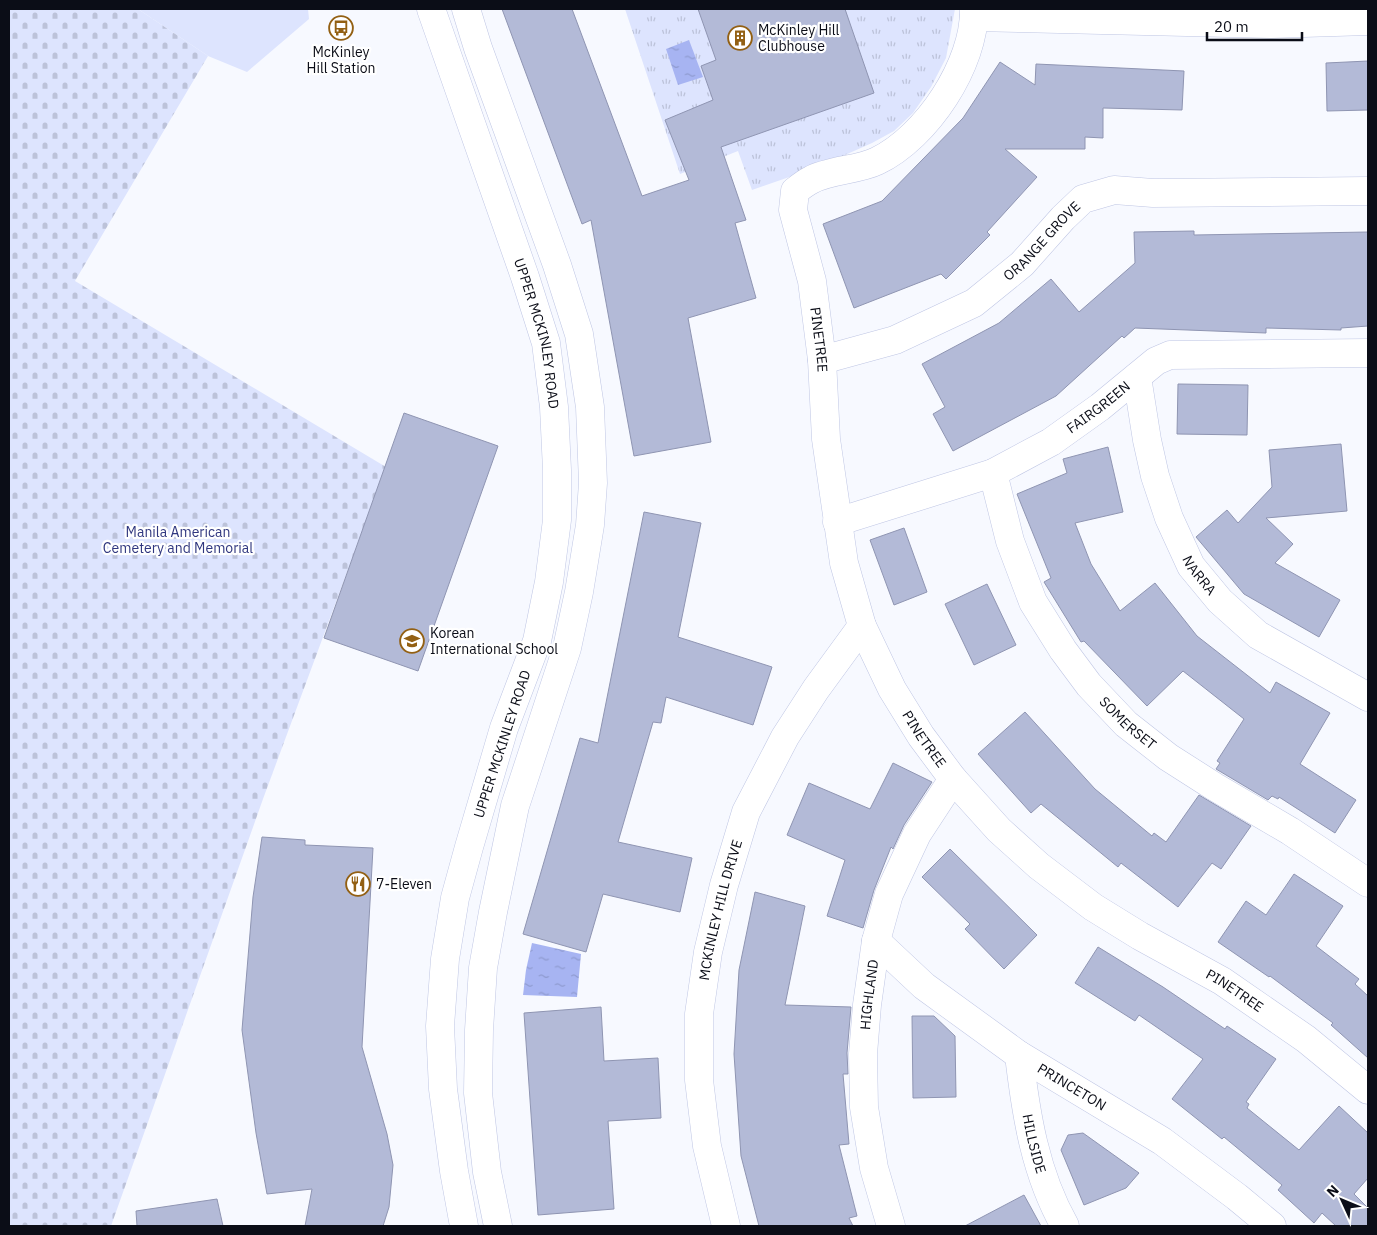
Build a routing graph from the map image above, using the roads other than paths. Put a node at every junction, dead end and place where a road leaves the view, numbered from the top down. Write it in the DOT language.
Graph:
graph roads {
  1 [pos="431,9"];
  2 [pos="466,9"];
  3 [pos="974,13"];
  4 [pos="1368,21"];
  5 [pos="1368,191"];
  6 [pos="1368,353"];
  7 [pos="822,360"];
  8 [pos="1137,377"];
  9 [pos="993,473"];
  10 [pos="837,522"];
  11 [pos="862,626"];
  12 [pos="1368,697"];
  13 [pos="504,728"];
  14 [pos="537,737"];
  15 [pos="953,779"];
  16 [pos="1368,883"];
  17 [pos="876,941"];
  18 [pos="1019,1056"];
  19 [pos="1368,1090"];
  20 [pos="464,1226"];
  21 [pos="498,1226"];
  22 [pos="726,1226"];
  23 [pos="891,1226"];
  24 [pos="1065,1226"];
  25 [pos="1272,1226"];
  1 -- 13 [label="street, UPPER MCKINLEY ROAD"];
  2 -- 14 [label="street"];
  3 -- 4 [label="street"];
  3 -- 7 [label="street, PINETREE"];
  5 -- 7 [label="street, ORANGE GROVE"];
  6 -- 8 [label="street, FAIRGREEN"];
  7 -- 10 [label="street, PINETREE"];
  8 -- 9 [label="street, FAIRGREEN"];
  8 -- 12 [label="street, NARRA"];
  9 -- 10 [label="street, FAIRGREEN"];
  9 -- 16 [label="street, SOMERSET"];
  10 -- 11 [label="street, PINETREE"];
  11 -- 15 [label="street, PINETREE"];
  11 -- 22 [label="street, MCKINLEY HILL DRIVE"];
  13 -- 14 [label="street"];
  13 -- 20 [label="street, UPPER MCKINLEY ROAD"];
  14 -- 21 [label="street"];
  15 -- 17 [label="street, HIGHLAND"];
  15 -- 19 [label="street, PINETREE"];
  17 -- 18 [label="street, PRINCETON"];
  17 -- 23 [label="street, HIGHLAND"];
  18 -- 24 [label="street, HILLSIDE"];
  18 -- 25 [label="street, PRINCETON"];
}
